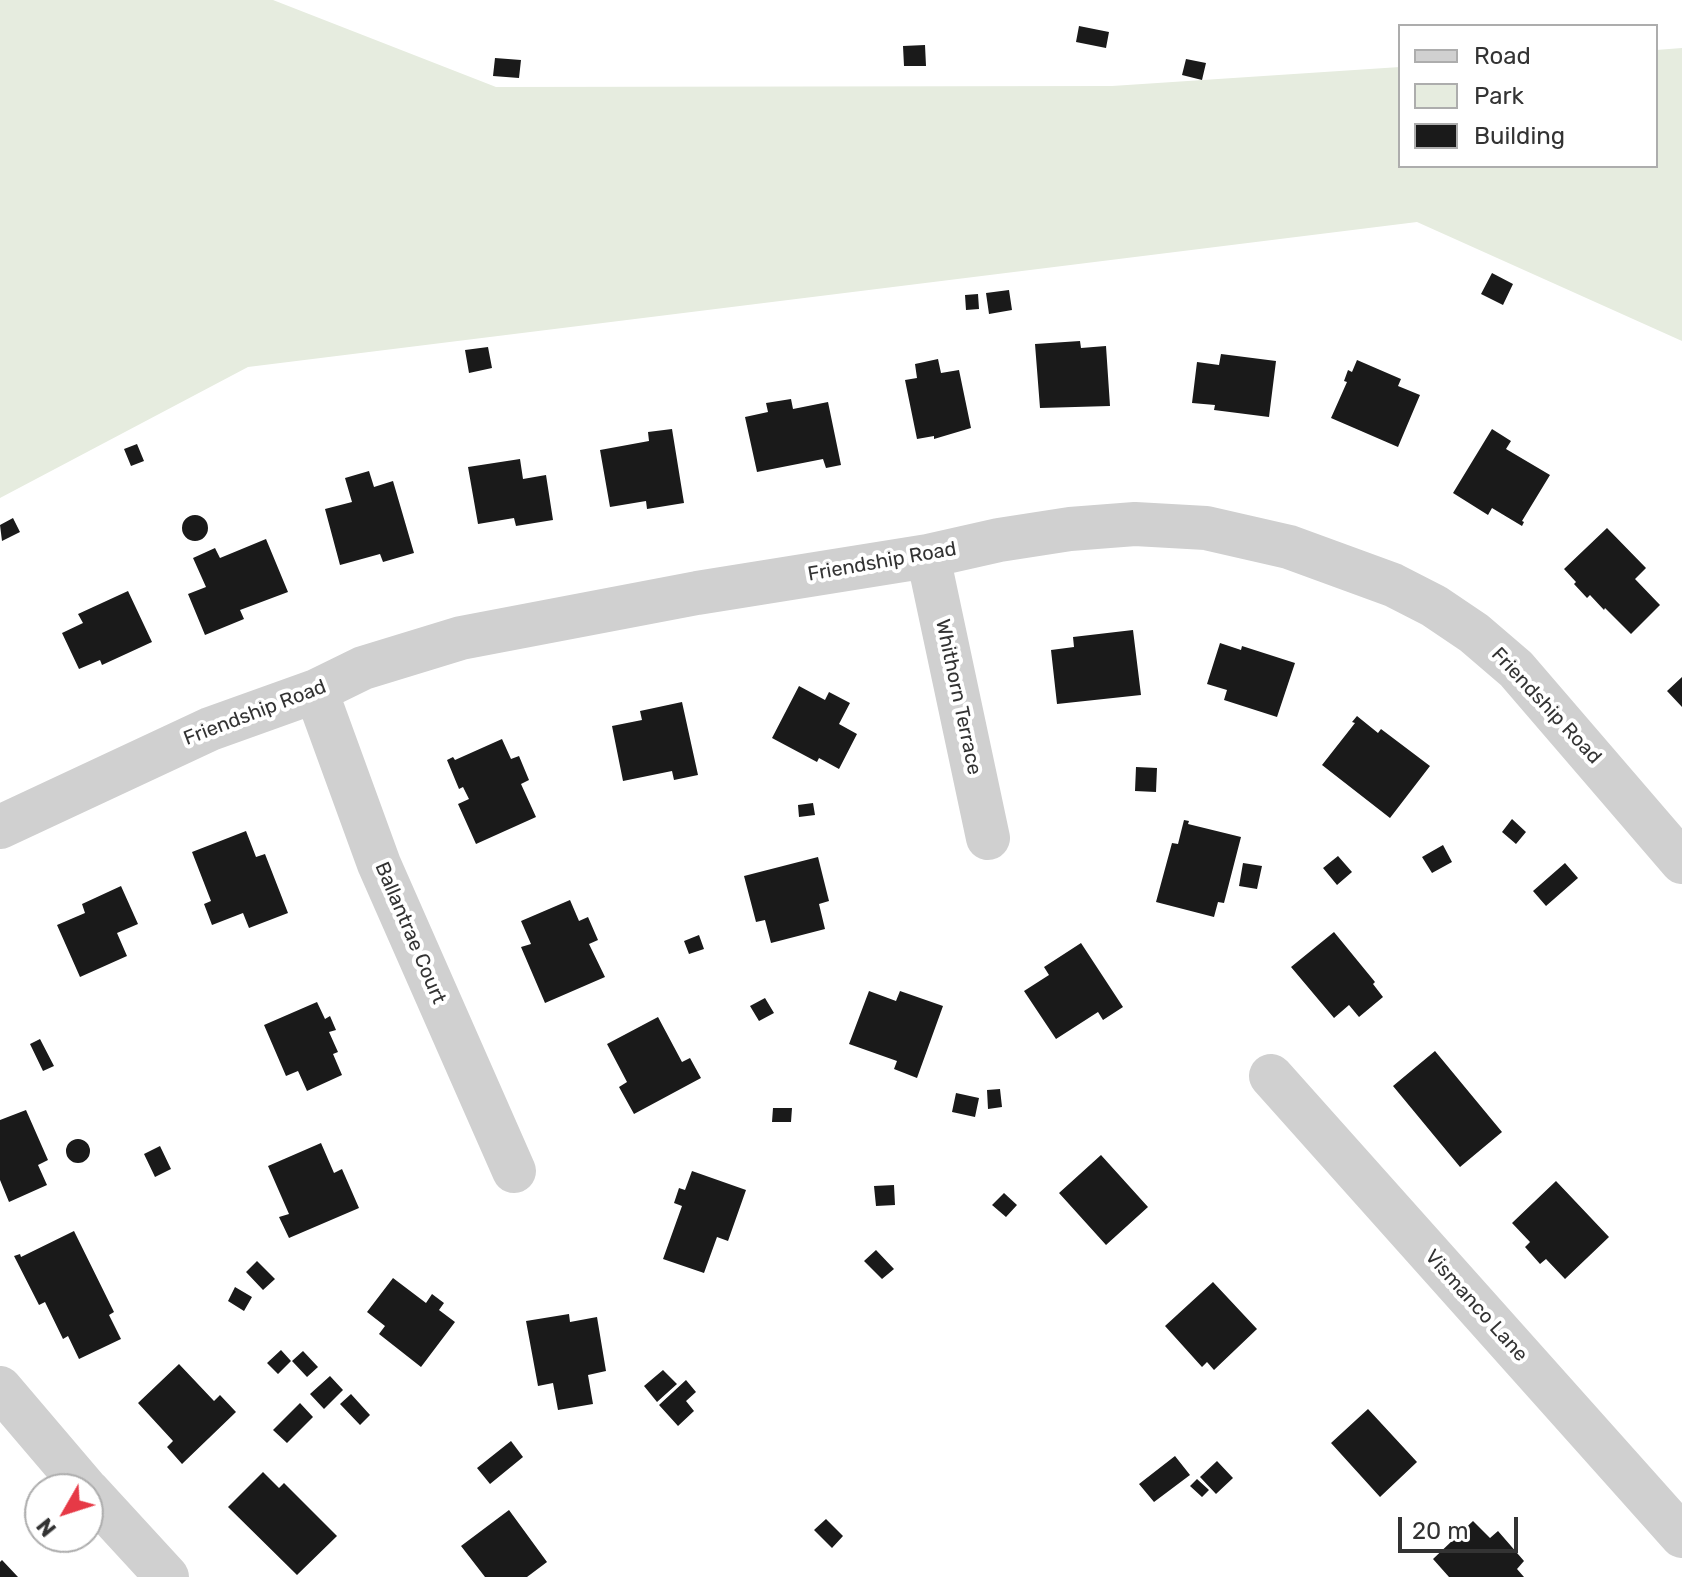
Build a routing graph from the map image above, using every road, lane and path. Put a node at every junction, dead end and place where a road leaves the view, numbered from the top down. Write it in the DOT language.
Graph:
graph roads {
  1 [pos="928,556"];
  2 [pos="316,691"];
  3 [pos="0,827"];
  4 [pos="988,838"];
  5 [pos="1682,862"];
  6 [pos="1271,1076"];
  7 [pos="514,1171"];
  8 [pos="0,1388"];
  9 [pos="72,1473"];
  10 [pos="104,1508"];
  11 [pos="1682,1536"];
  12 [pos="167,1577"];
  1 -- 2 [label="street, Friendship Road"];
  1 -- 4 [label="street, Whithorn Terrace"];
  1 -- 5 [label="street, Friendship Road"];
  2 -- 3 [label="street, Friendship Road"];
  2 -- 7 [label="street, Ballantrae Court"];
  6 -- 11 [label="street, Vismanco Lane"];
  8 -- 9 [label="street"];
  10 -- 12 [label="street"];
}
